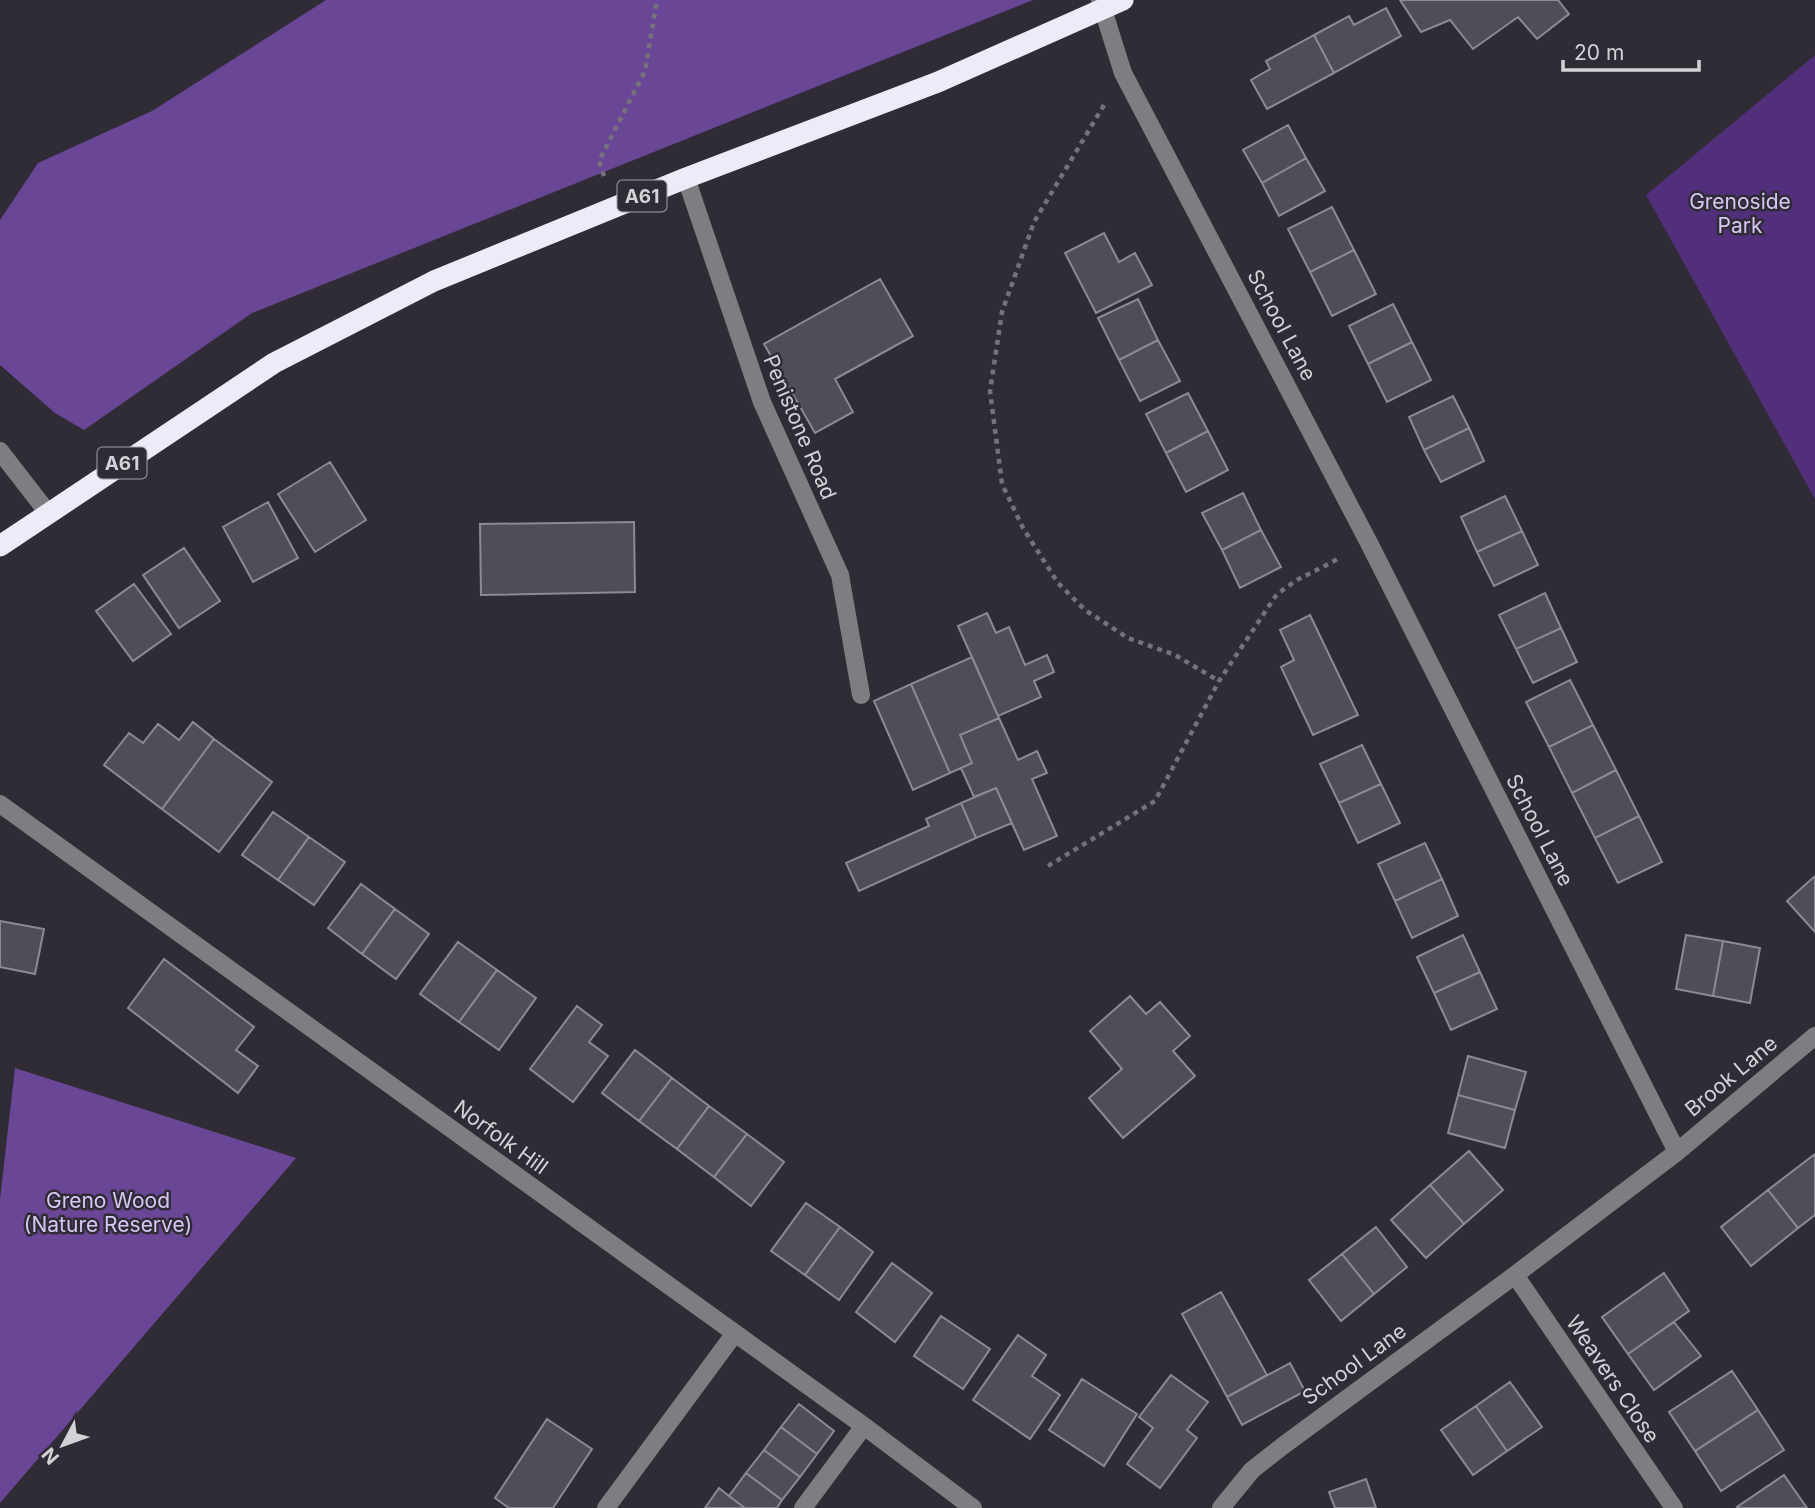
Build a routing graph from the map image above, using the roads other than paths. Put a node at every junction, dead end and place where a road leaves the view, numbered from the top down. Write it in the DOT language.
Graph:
graph roads {
  1 [pos="1123,0"];
  2 [pos="1101,5"];
  3 [pos="686,178"];
  4 [pos="0,451"];
  5 [pos="48,513"];
  6 [pos="0,546"];
  7 [pos="861,695"];
  8 [pos="0,804"];
  9 [pos="1813,1040"];
  10 [pos="1677,1152"];
  11 [pos="1515,1275"];
  12 [pos="735,1333"];
  13 [pos="864,1426"];
  14 [pos="606,1508"];
  15 [pos="803,1508"];
  16 [pos="973,1508"];
  17 [pos="1221,1508"];
  18 [pos="1674,1508"];
  1 -- 2 [label="highway, A61"];
  2 -- 3 [label="highway, A61"];
  2 -- 10 [label="street, School Lane"];
  3 -- 5 [label="highway, A61"];
  3 -- 7 [label="street, Penistone Road"];
  4 -- 5 [label="street"];
  5 -- 6 [label="highway, A61"];
  8 -- 12 [label="street, Norfolk Hill"];
  9 -- 10 [label="street, Brook Lane"];
  10 -- 11 [label="street, School Lane"];
  11 -- 17 [label="street, School Lane"];
  11 -- 18 [label="street, Weavers Close"];
  12 -- 13 [label="street, Norfolk Hill"];
  12 -- 14 [label="street"];
  13 -- 15 [label="street"];
  13 -- 16 [label="street, Norfolk Hill"];
}
